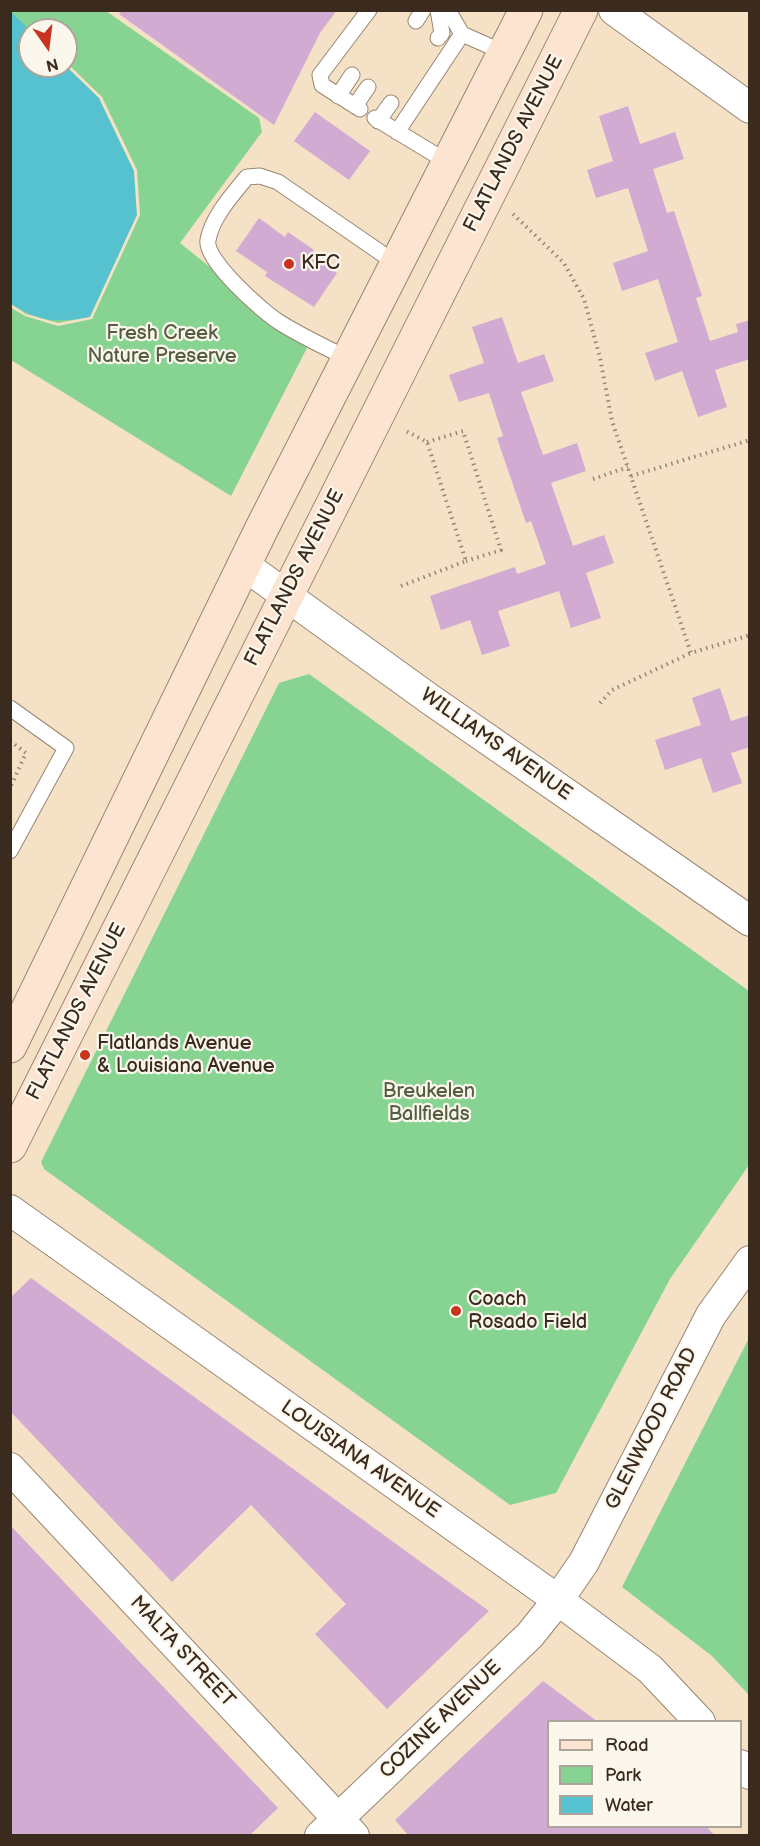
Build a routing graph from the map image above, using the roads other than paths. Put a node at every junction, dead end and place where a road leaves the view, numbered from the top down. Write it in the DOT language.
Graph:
graph roads {
  1 [pos="369,10"];
  2 [pos="438,10"];
  3 [pos="448,10"];
  4 [pos="526,10"];
  5 [pos="581,10"];
  6 [pos="614,10"];
  7 [pos="462,34"];
  8 [pos="438,38"];
  9 [pos="505,53"];
  10 [pos="352,75"];
  11 [pos="368,87"];
  12 [pos="338,96"];
  13 [pos="391,103"];
  14 [pos="750,108"];
  15 [pos="397,132"];
  16 [pos="449,163"];
  17 [pos="397,264"];
  18 [pos="349,359"];
  19 [pos="244,566"];
  20 [pos="286,596"];
  21 [pos="10,708"];
  22 [pos="10,851"];
  23 [pos="750,921"];
  24 [pos="15,1025"];
  25 [pos="10,1146"];
  26 [pos="10,1210"];
  27 [pos="750,1261"];
  28 [pos="10,1468"];
  29 [pos="558,1600"];
  30 [pos="698,1720"];
  31 [pos="338,1830"];
  1 -- 12 [label="lane"];
  2 -- 8 [label="lane"];
  3 -- 7 [label="lane"];
  4 -- 9 [label="main road"];
  5 -- 20 [label="main road, FLATLANDS AVENUE"];
  6 -- 14 [label="street"];
  7 -- 9 [label="lane"];
  7 -- 15 [label="lane"];
  9 -- 16 [label="main road"];
  10 -- 12 [label="lane"];
  11 -- 12 [label="lane"];
  13 -- 15 [label="lane"];
  15 -- 16 [label="lane"];
  16 -- 17 [label="main road"];
  17 -- 18 [label="main road"];
  17 -- 18 [label="lane"];
  18 -- 19 [label="main road"];
  19 -- 20 [label="street, WILLIAMS AVENUE"];
  19 -- 24 [label="main road"];
  20 -- 23 [label="street, WILLIAMS AVENUE"];
  20 -- 25 [label="main road, FLATLANDS AVENUE"];
  21 -- 22 [label="lane"];
  26 -- 29 [label="street, LOUISIANA AVENUE"];
  27 -- 29 [label="street, GLENWOOD ROAD"];
  28 -- 31 [label="street, MALTA STREET"];
  29 -- 30 [label="street, LOUISIANA AVENUE"];
  29 -- 31 [label="street, COZINE AVENUE"];
}
